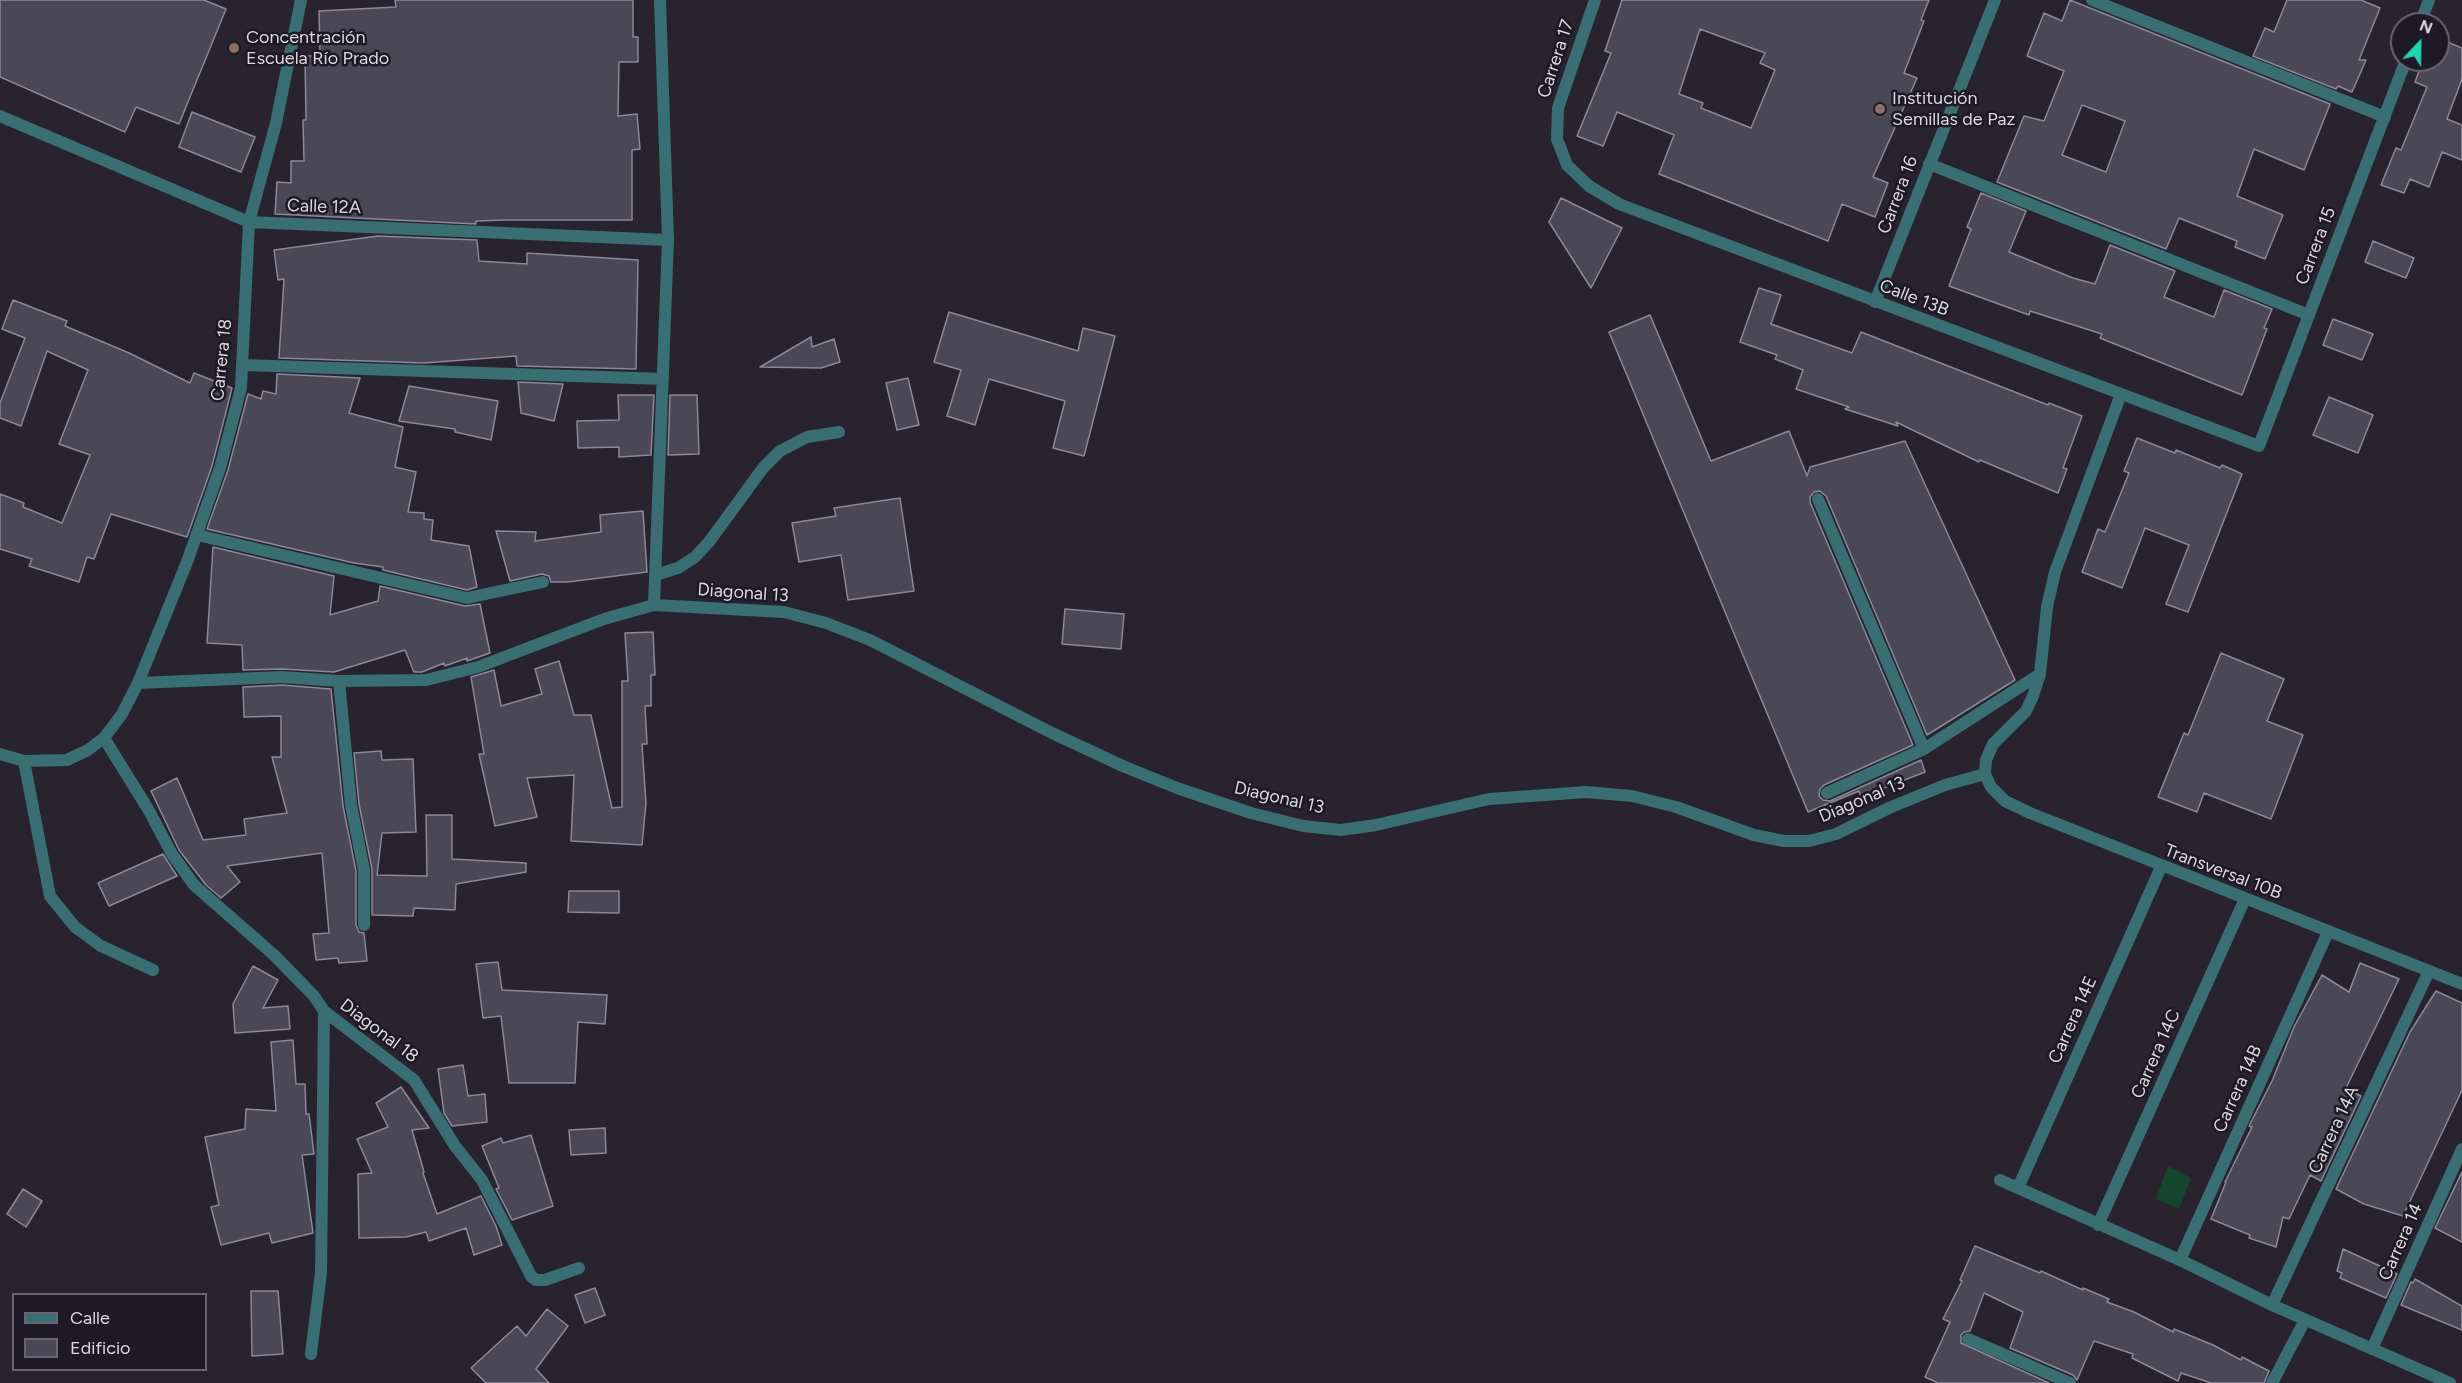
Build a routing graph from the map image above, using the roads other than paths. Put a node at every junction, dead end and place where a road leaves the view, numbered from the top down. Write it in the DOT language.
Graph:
graph roads {
  1 [pos="301,0"];
  2 [pos="660,0"];
  3 [pos="1594,0"];
  4 [pos="1995,0"];
  5 [pos="2092,0"];
  6 [pos="2402,72"];
  7 [pos="0,116"];
  8 [pos="2385,117"];
  9 [pos="1929,164"];
  10 [pos="1567,165"];
  11 [pos="249,222"];
  12 [pos="668,240"];
  13 [pos="1875,302"];
  14 [pos="2309,315"];
  15 [pos="243,365"];
  16 [pos="663,379"];
  17 [pos="2121,394"];
  18 [pos="839,432"];
  19 [pos="2259,446"];
  20 [pos="1818,500"];
  21 [pos="197,535"];
  22 [pos="655,575"];
  23 [pos="543,582"];
  24 [pos="654,605"];
  25 [pos="2040,674"];
  26 [pos="339,681"];
  27 [pos="138,683"];
  28 [pos="104,738"];
  29 [pos="1924,749"];
  30 [pos="0,754"];
  31 [pos="24,761"];
  32 [pos="1985,774"];
  33 [pos="1827,793"];
  34 [pos="2161,867"];
  35 [pos="2246,899"];
  36 [pos="364,925"];
  37 [pos="2328,932"];
  38 [pos="153,970"];
  39 [pos="2429,971"];
  40 [pos="2462,984"];
  41 [pos="324,1011"];
  42 [pos="2462,1149"];
  43 [pos="2000,1180"];
  44 [pos="2018,1188"];
  45 [pos="2098,1225"];
  46 [pos="2180,1260"];
  47 [pos="579,1268"];
  48 [pos="2272,1305"];
  49 [pos="2305,1320"];
  50 [pos="1968,1339"];
  51 [pos="2372,1349"];
  52 [pos="311,1354"];
  53 [pos="2070,1383"];
  54 [pos="2272,1383"];
  55 [pos="2450,1383"];
  1 -- 11 [label="street, Carrera 18"];
  2 -- 12 [label="street"];
  3 -- 10 [label="street, Carrera 17"];
  4 -- 9 [label="street, Carrera 16"];
  5 -- 8 [label="street"];
  6 -- 8 [label="street, Carrera 15"];
  7 -- 11 [label="street, Calle 12A"];
  8 -- 14 [label="street, Carrera 15"];
  9 -- 13 [label="street, Carrera 16"];
  9 -- 14 [label="street"];
  10 -- 13 [label="street, Calle 13B"];
  11 -- 12 [label="street, Calle 12A"];
  11 -- 15 [label="street, Carrera 18"];
  12 -- 16 [label="street"];
  13 -- 17 [label="street, Calle 13B"];
  14 -- 19 [label="street, Carrera 15"];
  15 -- 16 [label="street"];
  15 -- 21 [label="street, Carrera 18"];
  16 -- 22 [label="street"];
  17 -- 19 [label="street, Calle 13B"];
  17 -- 25 [label="street"];
  18 -- 22 [label="street"];
  20 -- 29 [label="street"];
  21 -- 23 [label="street"];
  21 -- 27 [label="street, Carrera 18"];
  22 -- 24 [label="street"];
  24 -- 26 [label="street, Diagonal 13"];
  24 -- 32 [label="street, Diagonal 13"];
  25 -- 29 [label="street"];
  25 -- 32 [label="street"];
  26 -- 27 [label="street, Diagonal 13"];
  26 -- 36 [label="street"];
  27 -- 28 [label="street, Carrera 18"];
  28 -- 31 [label="street"];
  28 -- 41 [label="street, Diagonal 18"];
  29 -- 33 [label="street"];
  30 -- 31 [label="street"];
  31 -- 38 [label="street"];
  32 -- 34 [label="street, Transversal 10B"];
  34 -- 35 [label="street, Transversal 10B"];
  34 -- 44 [label="street, Carrera 14E"];
  35 -- 37 [label="street, Transversal 10B"];
  35 -- 45 [label="street, Carrera 14C"];
  37 -- 39 [label="street, Transversal 10B"];
  37 -- 46 [label="street, Carrera 14B"];
  39 -- 40 [label="street, Transversal 10B"];
  39 -- 48 [label="street, Carrera 14A"];
  41 -- 47 [label="street, Diagonal 18"];
  41 -- 52 [label="street"];
  42 -- 51 [label="street, Carrera 14"];
  43 -- 44 [label="street"];
  44 -- 45 [label="street"];
  45 -- 46 [label="street"];
  46 -- 48 [label="street"];
  48 -- 49 [label="street"];
  49 -- 51 [label="street"];
  49 -- 54 [label="street"];
  50 -- 53 [label="street"];
  51 -- 55 [label="street"];
}
